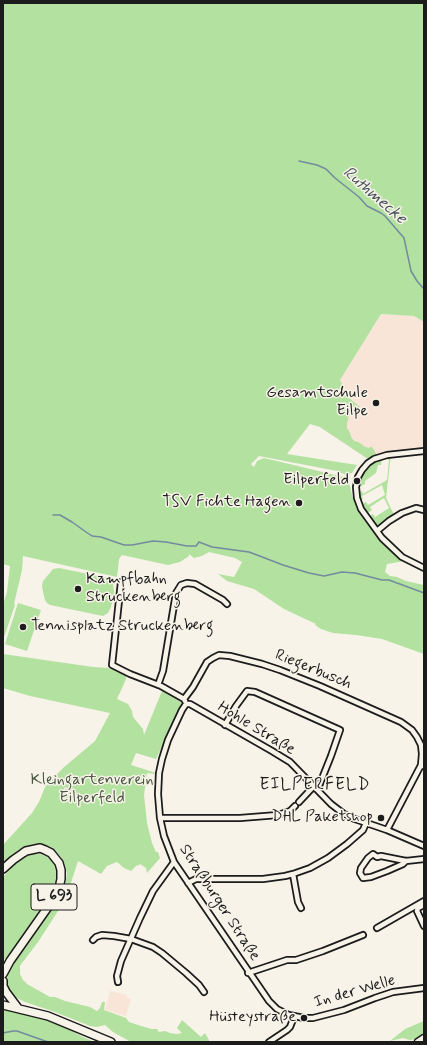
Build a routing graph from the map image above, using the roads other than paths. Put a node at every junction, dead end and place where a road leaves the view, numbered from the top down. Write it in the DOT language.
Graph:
graph roads {
  1 [pos="424,451"];
  2 [pos="424,510"];
  3 [pos="377,531"];
  4 [pos="424,568"];
  5 [pos="121,582"];
  6 [pos="227,604"];
  7 [pos="158,685"];
  8 [pos="185,702"];
  9 [pos="225,725"];
  10 [pos="423,766"];
  11 [pos="315,788"];
  12 [pos="299,802"];
  13 [pos="295,806"];
  14 [pos="160,818"];
  15 [pos="366,823"];
  16 [pos="387,830"];
  17 [pos="424,846"];
  18 [pos="424,858"];
  19 [pos="406,861"];
  20 [pos="174,862"];
  21 [pos="3,869"];
  22 [pos="293,874"];
  23 [pos="188,883"];
  24 [pos="424,901"];
  25 [pos="424,905"];
  26 [pos="301,908"];
  27 [pos="424,926"];
  28 [pos="377,928"];
  29 [pos="363,935"];
  30 [pos="131,939"];
  31 [pos="93,940"];
  32 [pos="10,961"];
  33 [pos="3,969"];
  34 [pos="3,973"];
  35 [pos="248,973"];
  36 [pos="3,978"];
  37 [pos="3,981"];
  38 [pos="118,982"];
  39 [pos="424,988"];
  40 [pos="204,992"];
  41 [pos="3,1005"];
  42 [pos="18,1008"];
  43 [pos="283,1013"];
  44 [pos="294,1017"];
  45 [pos="424,1038"];
  46 [pos="111,1042"];
  47 [pos="269,1042"];
  48 [pos="418,1042"];
  1 -- 3 [label="street"];
  2 -- 3 [label="street"];
  3 -- 4 [label="street"];
  5 -- 7 [label="street, Hohle Straße"];
  6 -- 7 [label="street"];
  7 -- 8 [label="street, Hohle Straße"];
  8 -- 9 [label="street, Hohle Straße"];
  8 -- 10 [label="street, Riegerbusch"];
  8 -- 14 [label="street, Straßburger Straße"];
  9 -- 11 [label="street, Hohle Straße"];
  9 -- 11 [label="street"];
  10 -- 16 [label="street"];
  11 -- 12 [label="street"];
  11 -- 15 [label="street, Hohle Straße"];
  13 -- 14 [label="street"];
  14 -- 20 [label="street, Straßburger Straße"];
  15 -- 16 [label="street, Hohle Straße"];
  15 -- 22 [label="street"];
  16 -- 17 [label="street, Hohle Straße"];
  18 -- 19 [label="street"];
  19 -- 19 [label="street"];
  20 -- 23 [label="street, Straßburger Straße"];
  20 -- 30 [label="street"];
  21 -- 32 [label="main road, L 693"];
  22 -- 23 [label="street"];
  22 -- 26 [label="street"];
  23 -- 35 [label="street, Straßburger Straße"];
  24 -- 28 [label="street"];
  25 -- 27 [label="street"];
  29 -- 35 [label="street"];
  30 -- 31 [label="street"];
  30 -- 38 [label="street"];
  30 -- 40 [label="street"];
  32 -- 33 [label="main road, L 693"];
  32 -- 34 [label="main road, L 693"];
  34 -- 36 [label="main road, L 693"];
  35 -- 43 [label="street, Straßburger Straße"];
  37 -- 42 [label="main road"];
  39 -- 44 [label="street, In der Welle"];
  41 -- 42 [label="main road"];
  42 -- 46 [label="main road"];
  43 -- 44 [label="street, In der Welle"];
  44 -- 47 [label="street"];
  45 -- 48 [label="main road"];
}
